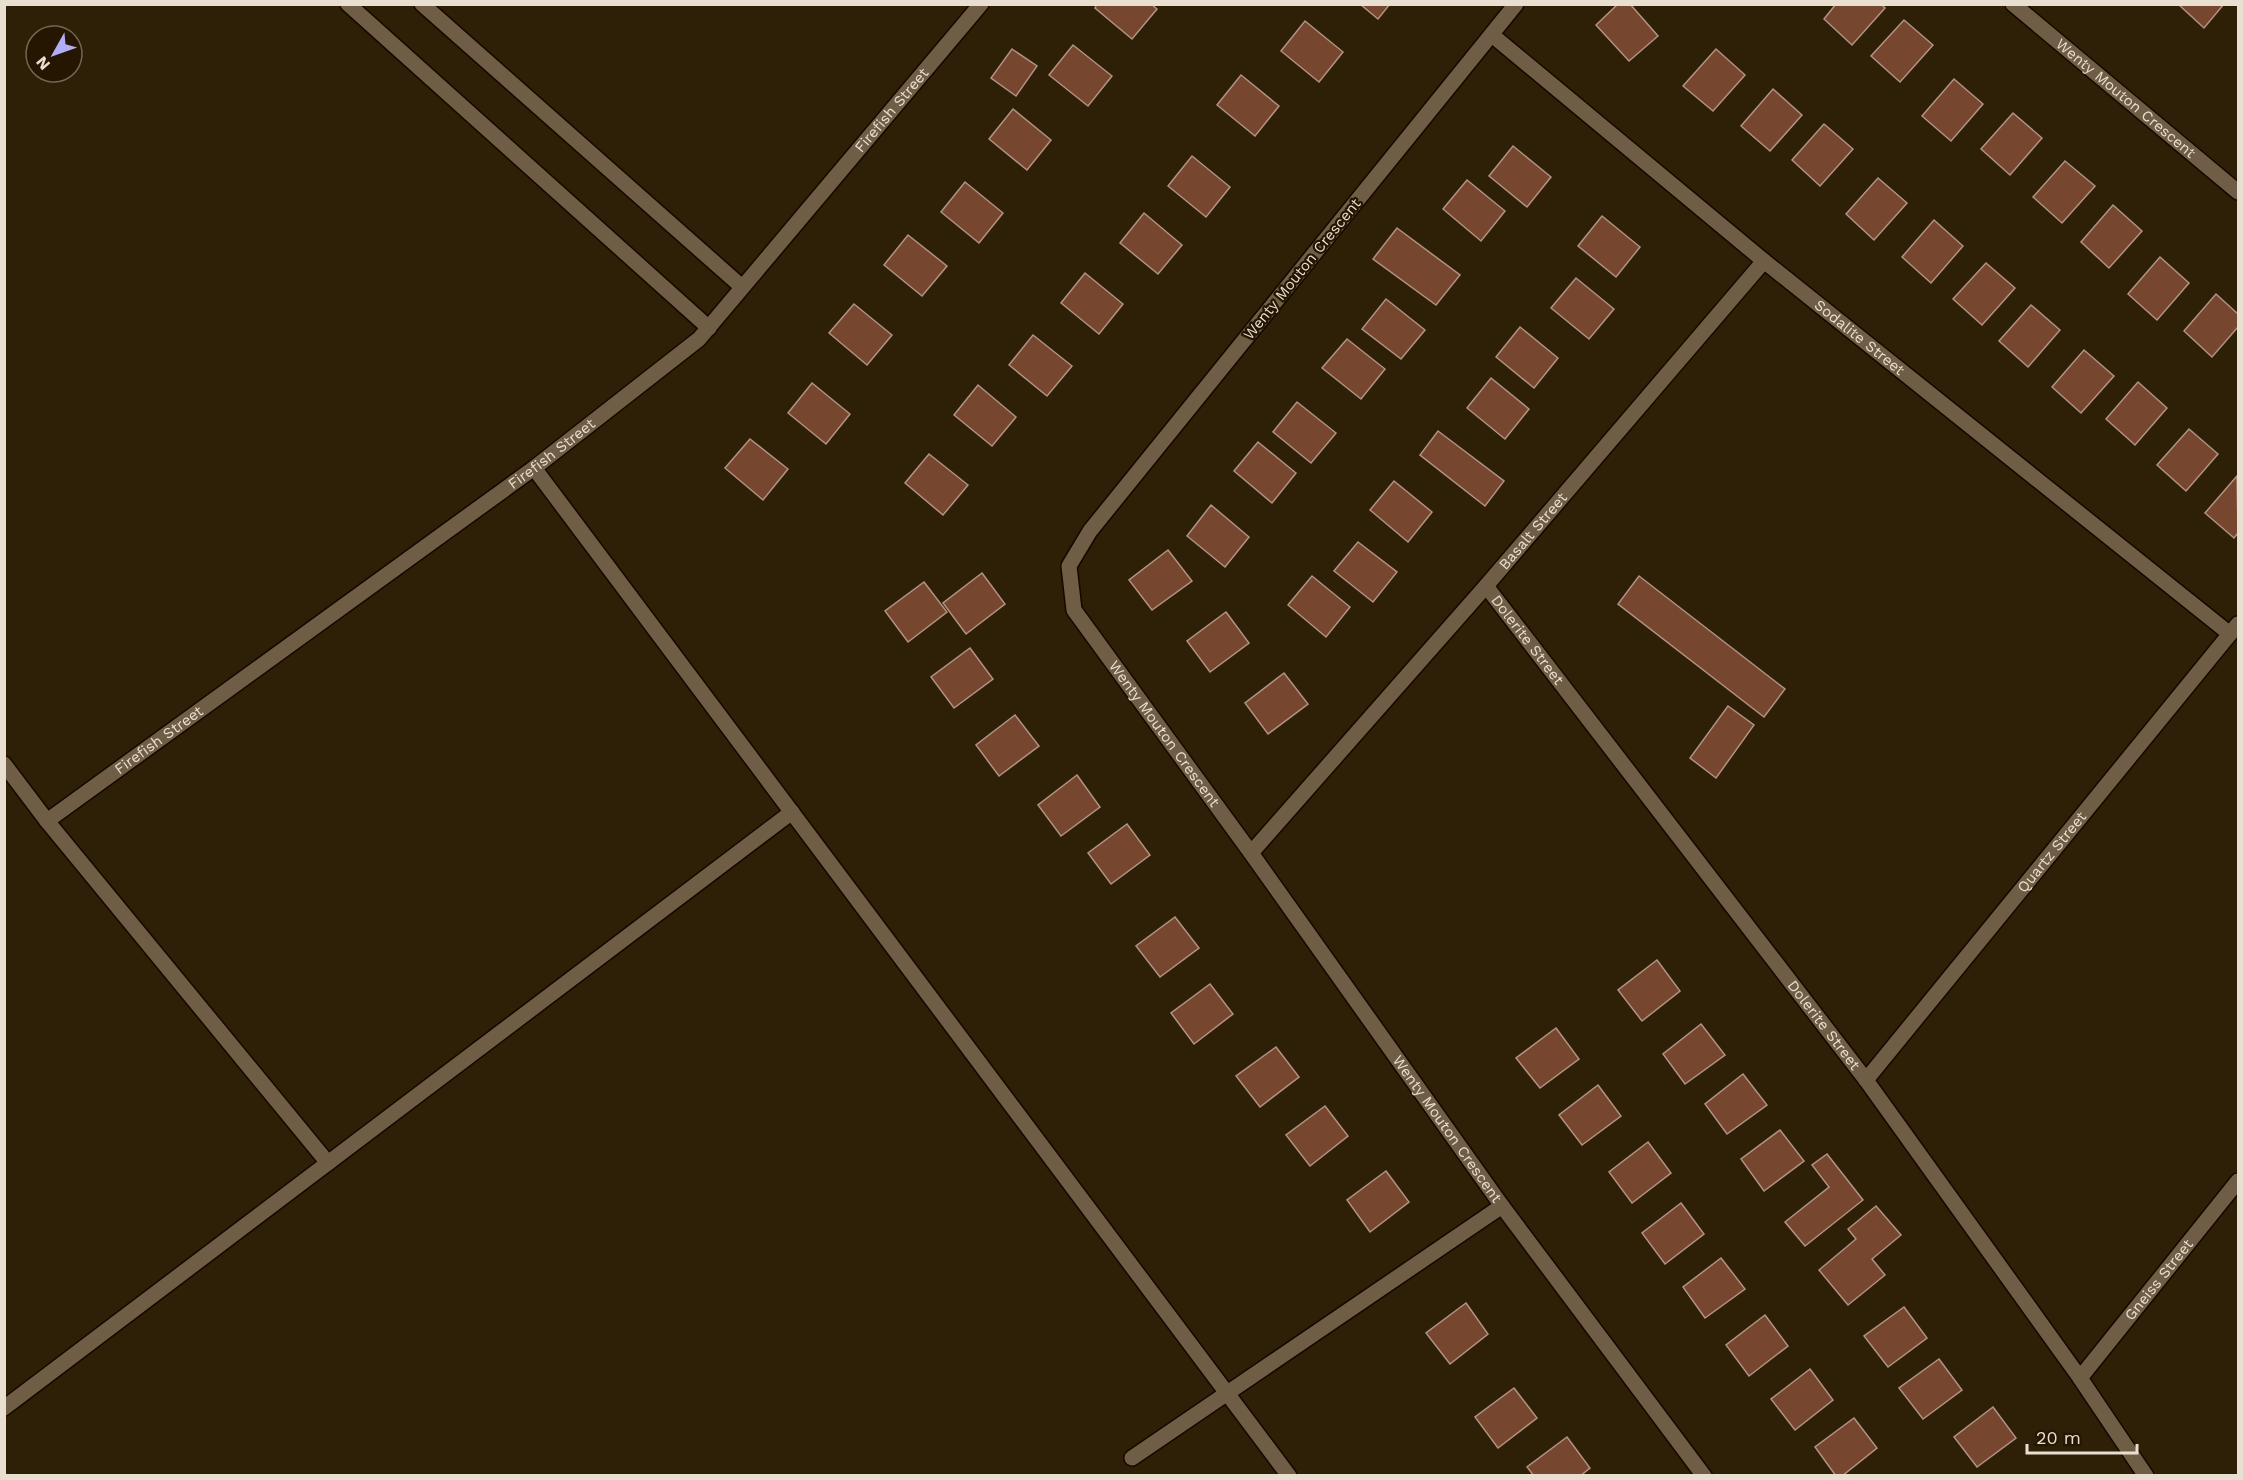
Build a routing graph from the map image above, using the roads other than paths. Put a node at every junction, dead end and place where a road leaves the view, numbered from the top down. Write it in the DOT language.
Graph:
graph roads {
  1 [pos="348,4"];
  2 [pos="422,4"];
  3 [pos="981,4"];
  4 [pos="1516,4"];
  5 [pos="2013,4"];
  6 [pos="1492,35"];
  7 [pos="2238,192"];
  8 [pos="1764,261"];
  9 [pos="742,287"];
  10 [pos="709,328"];
  11 [pos="534,468"];
  12 [pos="1486,586"];
  13 [pos="2234,629"];
  14 [pos="4,764"];
  15 [pos="792,812"];
  16 [pos="47,821"];
  17 [pos="1251,853"];
  18 [pos="1866,1080"];
  19 [pos="328,1163"];
  20 [pos="2238,1181"];
  21 [pos="1502,1206"];
  22 [pos="2080,1378"];
  23 [pos="1229,1393"];
  24 [pos="4,1408"];
  25 [pos="1132,1458"];
  26 [pos="1290,1476"];
  27 [pos="1704,1476"];
  28 [pos="2146,1476"];
  1 -- 10 [label="street"];
  2 -- 9 [label="street"];
  3 -- 9 [label="street, Firefish Street"];
  4 -- 6 [label="street, Wenty Mouton Crescent"];
  5 -- 7 [label="street, Wenty Mouton Crescent"];
  6 -- 8 [label="street, Sodalite Street"];
  6 -- 17 [label="street, Wenty Mouton Crescent"];
  8 -- 12 [label="street, Basalt Street"];
  8 -- 13 [label="street, Sodalite Street"];
  9 -- 10 [label="street, Firefish Street"];
  10 -- 11 [label="street, Firefish Street"];
  11 -- 15 [label="street"];
  11 -- 16 [label="street, Firefish Street"];
  12 -- 17 [label="street, Basalt Street"];
  12 -- 18 [label="street, Dolerite Street"];
  13 -- 18 [label="street, Quartz Street"];
  14 -- 16 [label="street"];
  15 -- 19 [label="street"];
  15 -- 23 [label="street"];
  16 -- 19 [label="street"];
  17 -- 21 [label="street, Wenty Mouton Crescent"];
  18 -- 22 [label="street, Dolerite Street"];
  19 -- 24 [label="street"];
  20 -- 22 [label="street, Gneiss Street"];
  21 -- 23 [label="street"];
  21 -- 27 [label="street, Wenty Mouton Crescent"];
  22 -- 28 [label="street, Dolerite Street"];
  23 -- 25 [label="street"];
  23 -- 26 [label="street"];
}
